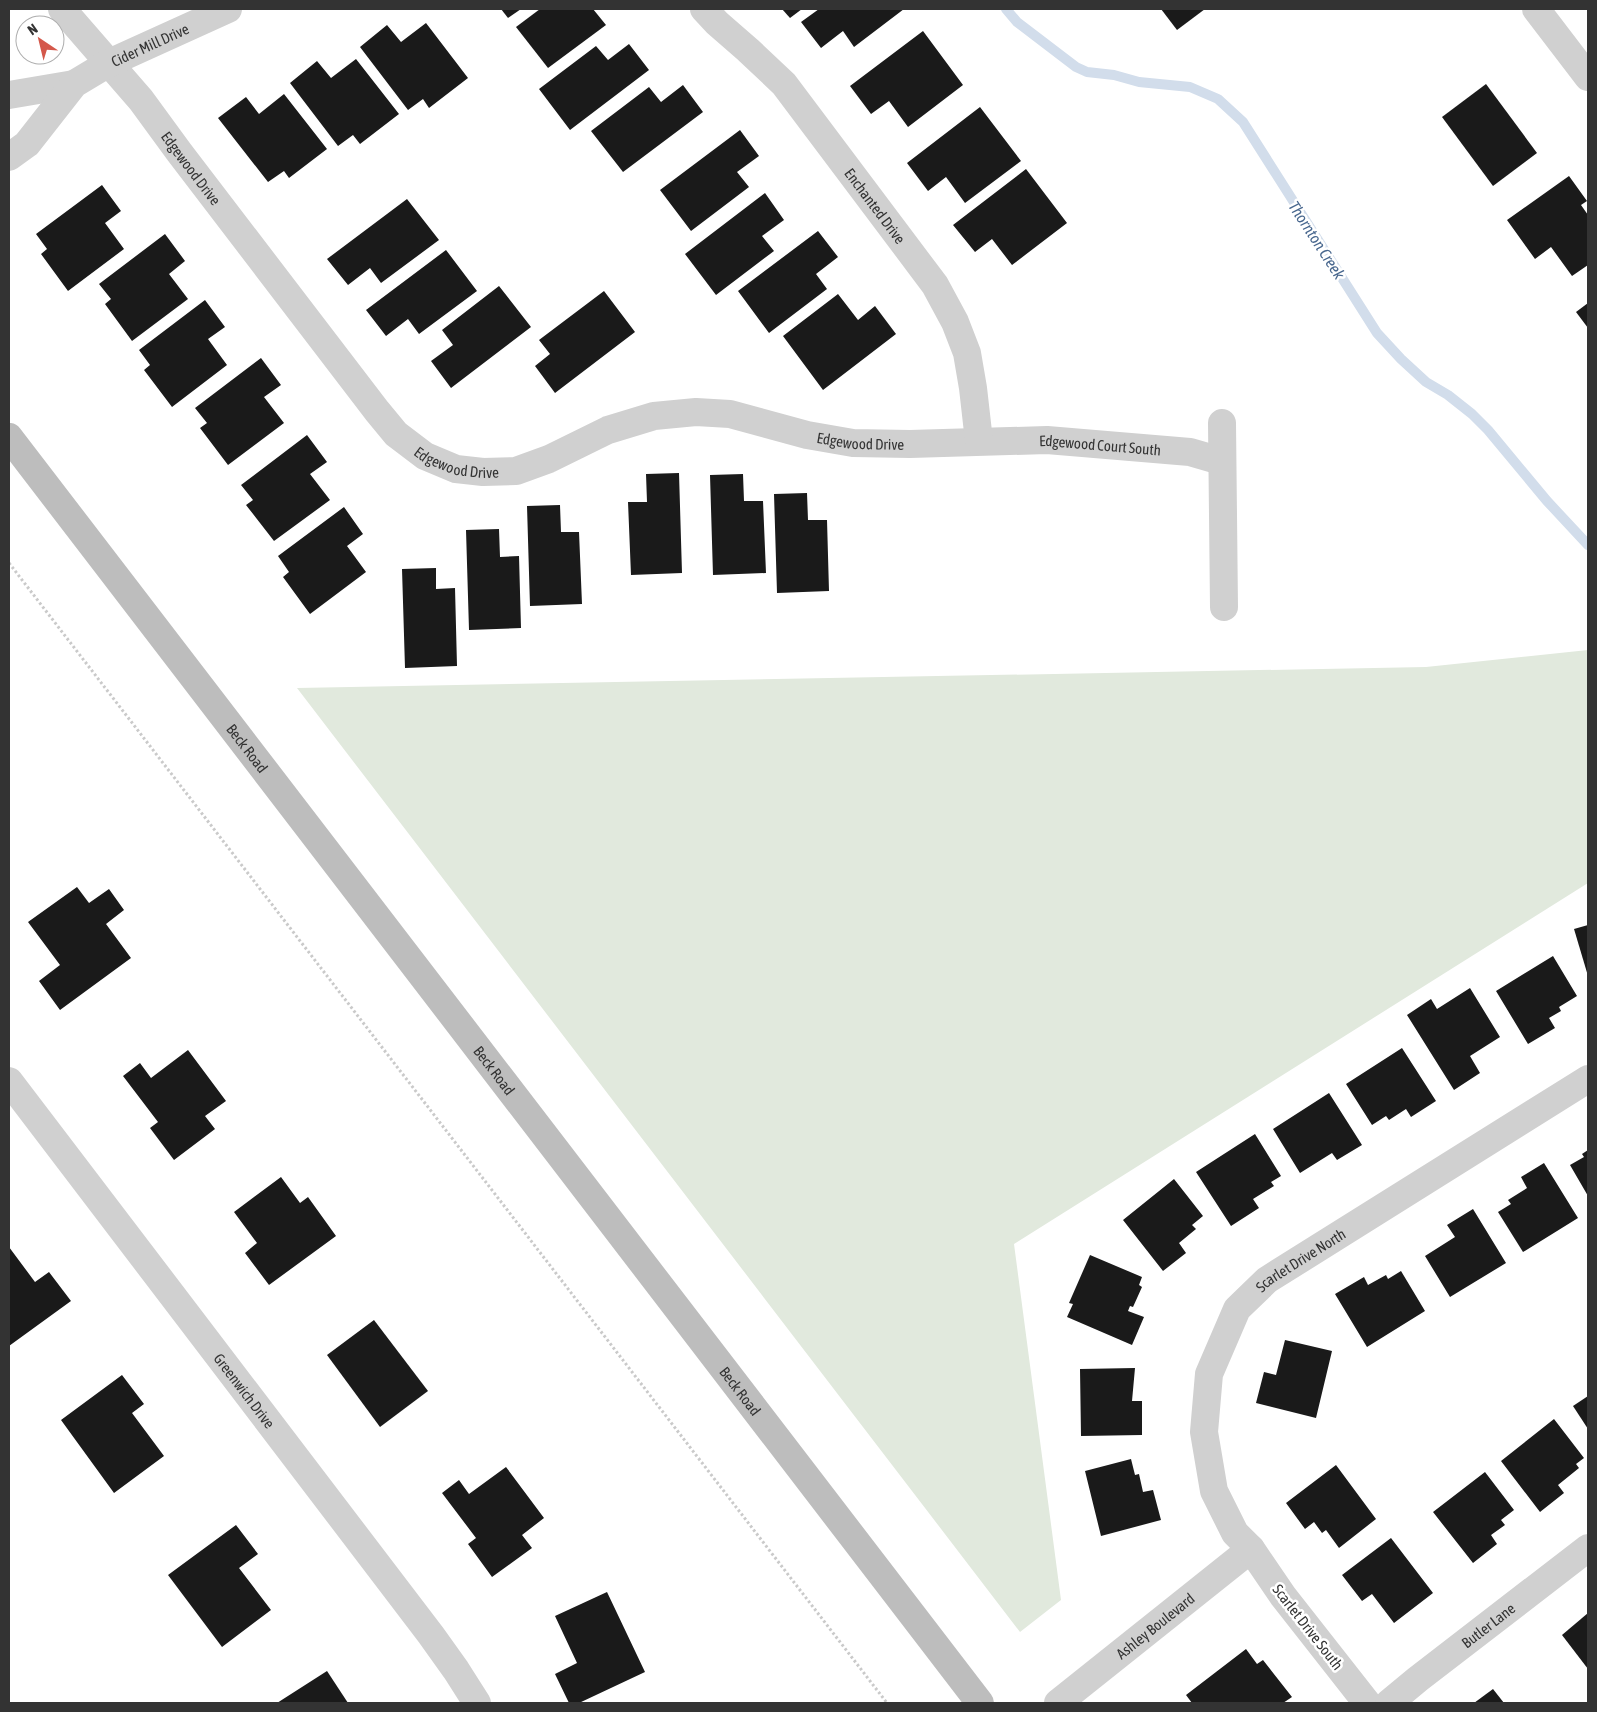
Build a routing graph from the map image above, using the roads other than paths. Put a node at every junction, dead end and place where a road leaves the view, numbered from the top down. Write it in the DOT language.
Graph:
graph roads {
  1 [pos="62,9"];
  2 [pos="228,9"];
  3 [pos="704,9"];
  4 [pos="1536,9"];
  5 [pos="109,63"];
  6 [pos="1588,76"];
  7 [pos="74,84"];
  8 [pos="9,95"];
  9 [pos="9,157"];
  10 [pos="1222,423"];
  11 [pos="9,437"];
  12 [pos="979,441"];
  13 [pos="1221,461"];
  14 [pos="1224,607"];
  15 [pos="1588,1079"];
  16 [pos="9,1081"];
  17 [pos="1588,1548"];
  18 [pos="1250,1549"];
  19 [pos="477,1703"];
  20 [pos="980,1703"];
  21 [pos="1058,1703"];
  22 [pos="1368,1703"];
  23 [pos="1389,1703"];
  1 -- 5 [label="street, Edgewood Drive"];
  2 -- 5 [label="street, Cider Mill Drive"];
  3 -- 12 [label="street, Enchanted Drive"];
  4 -- 6 [label="street"];
  5 -- 7 [label="street, Cider Mill Drive"];
  5 -- 12 [label="street, Edgewood Drive"];
  7 -- 8 [label="street, Cider Mill Drive"];
  7 -- 9 [label="street, Cider Mill Drive"];
  10 -- 13 [label="street"];
  11 -- 20 [label="main road, Beck Road"];
  12 -- 13 [label="street, Edgewood Court South"];
  13 -- 14 [label="street"];
  15 -- 18 [label="street, Scarlet Drive North"];
  16 -- 19 [label="street, Greenwich Drive"];
  17 -- 23 [label="street, Butler Lane"];
  18 -- 21 [label="street, Ashley Boulevard"];
  18 -- 22 [label="street, Scarlet Drive South"];
}
